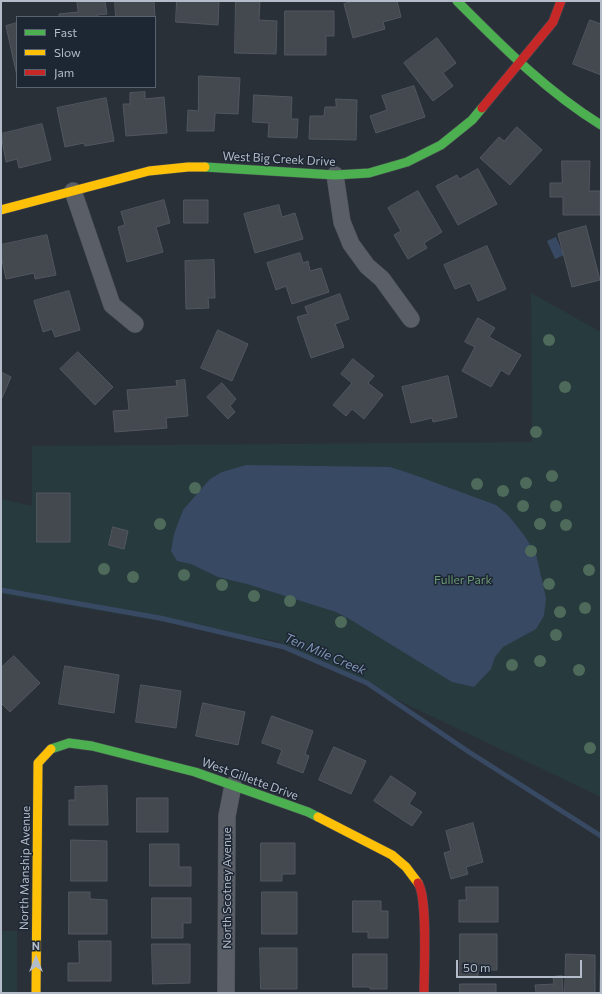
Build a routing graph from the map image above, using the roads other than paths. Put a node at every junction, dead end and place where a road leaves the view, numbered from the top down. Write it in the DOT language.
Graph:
graph roads {
  1 [pos="457,1"];
  2 [pos="561,1"];
  3 [pos="520,63"];
  4 [pos="601,125"];
  5 [pos="335,175"];
  6 [pos="73,191"];
  7 [pos="1,210"];
  8 [pos="411,319"];
  9 [pos="135,324"];
  10 [pos="52,748"];
  11 [pos="233,784"];
  12 [pos="36,993"];
  13 [pos="226,993"];
  14 [pos="424,993"];
  1 -- 3 [label="street"];
  2 -- 3 [label="street, West Big Creek Drive"];
  3 -- 4 [label="street"];
  3 -- 5 [label="street, West Big Creek Drive"];
  5 -- 6 [label="street, West Big Creek Drive"];
  5 -- 8 [label="street"];
  6 -- 7 [label="street, West Big Creek Drive"];
  6 -- 9 [label="street"];
  10 -- 11 [label="street, West Gillette Drive"];
  10 -- 12 [label="street, North Manship Avenue"];
  11 -- 13 [label="street, North Scotney Avenue"];
  11 -- 14 [label="street, West Gillette Drive"];
}
